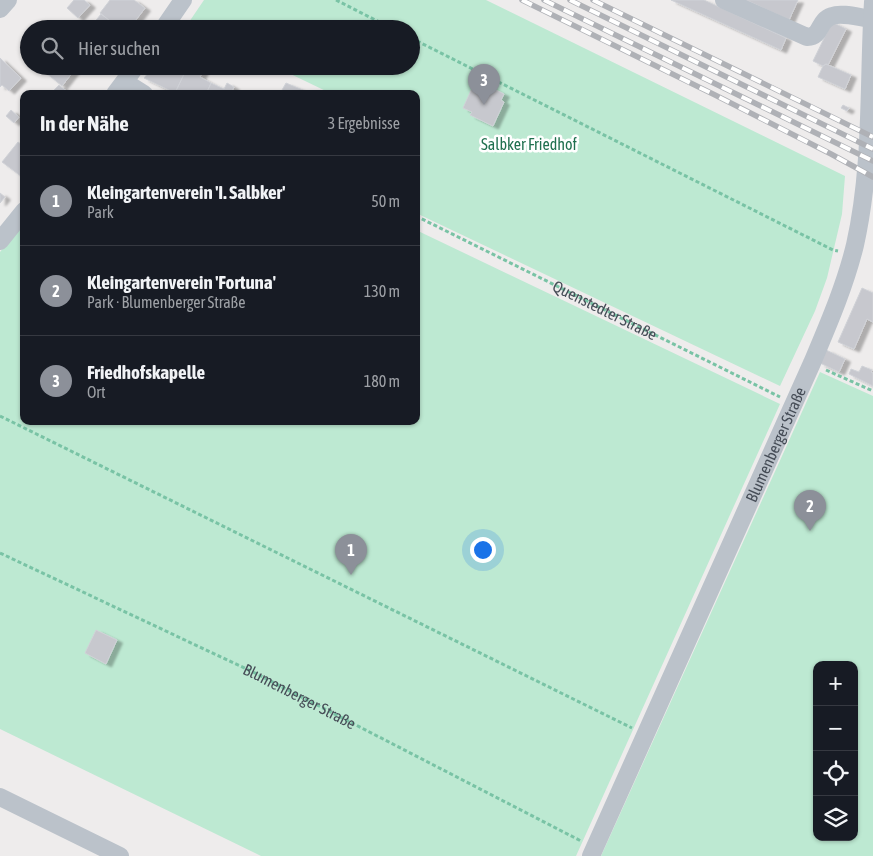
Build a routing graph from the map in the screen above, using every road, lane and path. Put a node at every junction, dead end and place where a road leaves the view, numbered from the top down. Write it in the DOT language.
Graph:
graph roads {
  1 [pos="8,0"];
  2 [pos="183,0"];
  3 [pos="336,0"];
  4 [pos="724,0"];
  5 [pos="0,9"];
  6 [pos="872,10"];
  7 [pos="169,20"];
  8 [pos="375,20"];
  9 [pos="420,43"];
  10 [pos="129,75"];
  11 [pos="120,88"];
  12 [pos="20,216"];
  13 [pos="420,218"];
  14 [pos="0,241"];
  15 [pos="852,255"];
  16 [pos="812,363"];
  17 [pos="873,391"];
  18 [pos="794,404"];
  19 [pos="0,416"];
  20 [pos="0,553"];
  21 [pos="645,735"];
  22 [pos="0,797"];
  23 [pos="593,852"];
  24 [pos="120,856"];
  1 -- 5 [label="street"];
  2 -- 7 [label="street"];
  3 -- 8 [label="path"];
  4 -- 6 [label="street, Blumenberger Straße"];
  6 -- 15 [label="street, Blumenberger Straße"];
  9 -- 15 [label="path"];
  10 -- 11 [label="street"];
  12 -- 14 [label="street"];
  13 -- 18 [label="path, Quenstedter Straße"];
  15 -- 16 [label="street, Blumenberger Straße"];
  16 -- 17 [label="path"];
  16 -- 18 [label="street, Blumenberger Straße"];
  18 -- 21 [label="street, Blumenberger Straße"];
  19 -- 21 [label="path"];
  20 -- 23 [label="path, Blumenberger Straße"];
  21 -- 23 [label="street, Blumenberger Straße"];
  22 -- 24 [label="street"];
}
